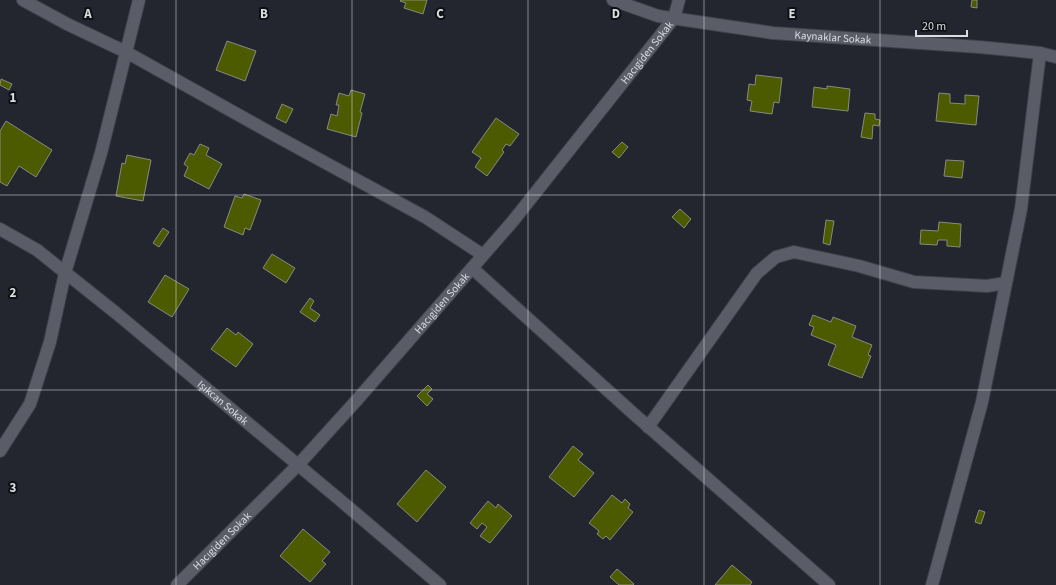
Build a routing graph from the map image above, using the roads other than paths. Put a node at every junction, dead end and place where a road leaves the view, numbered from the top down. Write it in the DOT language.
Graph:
graph roads {
  1 [pos="23,0"];
  2 [pos="139,0"];
  3 [pos="613,0"];
  4 [pos="679,0"];
  5 [pos="674,18"];
  6 [pos="126,52"];
  7 [pos="1040,53"];
  8 [pos="1056,57"];
  9 [pos="0,229"];
  10 [pos="483,255"];
  11 [pos="472,268"];
  12 [pos="65,273"];
  13 [pos="1006,283"];
  14 [pos="648,427"];
  15 [pos="0,451"];
  16 [pos="298,464"];
  17 [pos="177,585"];
  18 [pos="440,585"];
  19 [pos="829,585"];
  20 [pos="932,585"];
  1 -- 6 [label="street"];
  2 -- 6 [label="street"];
  3 -- 5 [label="street, Kaynaklar Sokak"];
  4 -- 5 [label="street, Hacıgiden Sokak"];
  5 -- 7 [label="street, Kaynaklar Sokak"];
  5 -- 10 [label="street, Hacıgiden Sokak"];
  6 -- 10 [label="street"];
  6 -- 12 [label="street"];
  7 -- 8 [label="street, Kaynaklar Sokak"];
  7 -- 13 [label="street"];
  9 -- 12 [label="street, Işıkcan Sokak"];
  10 -- 11 [label="street, Hacıgiden Sokak"];
  11 -- 14 [label="street"];
  11 -- 16 [label="street, Hacıgiden Sokak"];
  12 -- 15 [label="street"];
  12 -- 16 [label="street, Işıkcan Sokak"];
  13 -- 14 [label="street"];
  13 -- 20 [label="street"];
  14 -- 19 [label="street"];
  16 -- 17 [label="street, Hacıgiden Sokak"];
  16 -- 18 [label="street, Işıkcan Sokak"];
}
